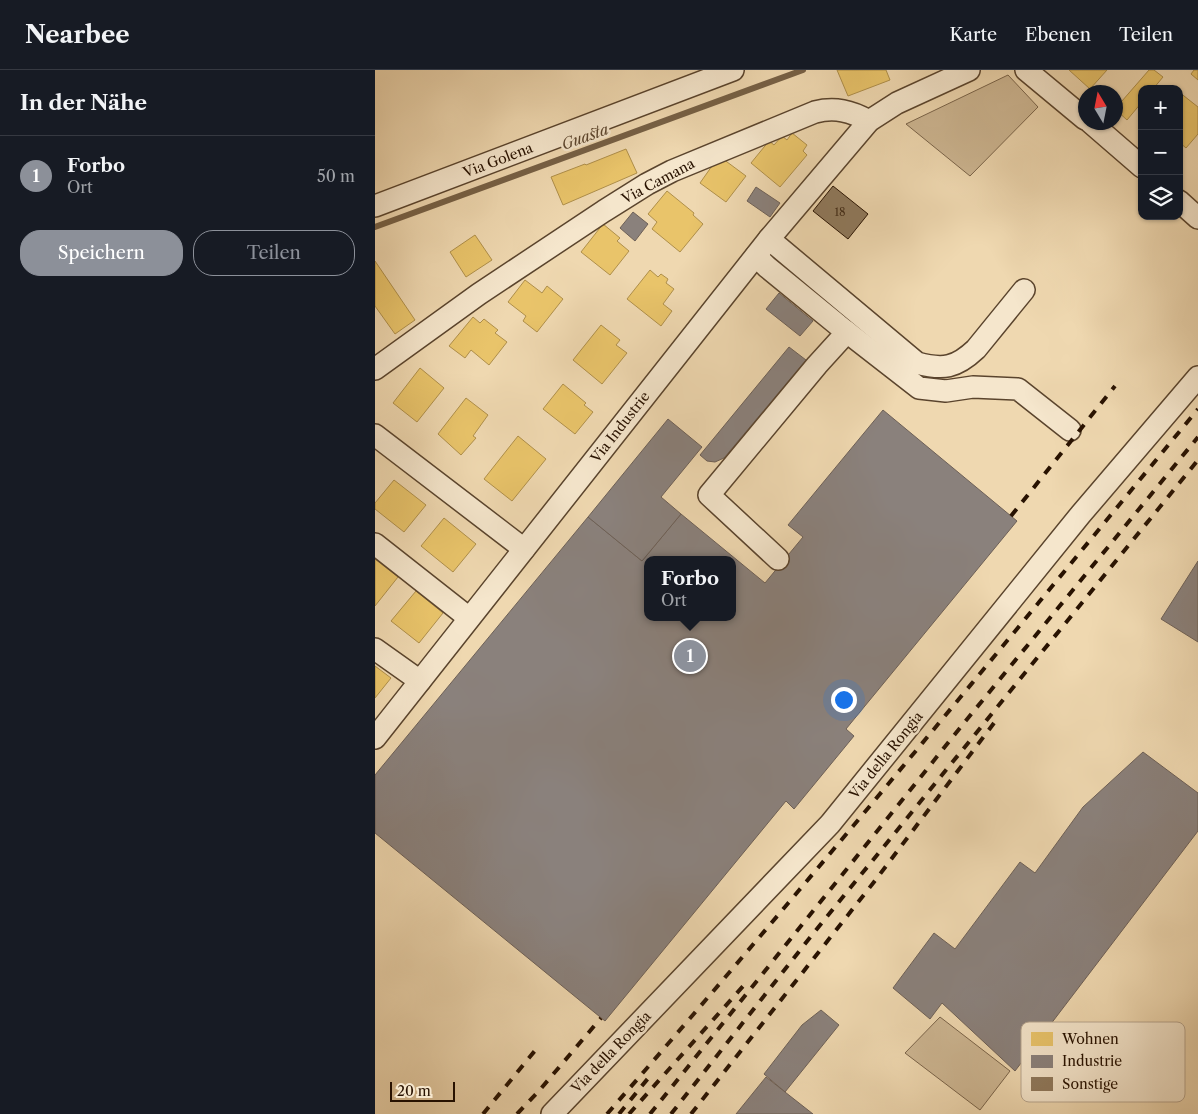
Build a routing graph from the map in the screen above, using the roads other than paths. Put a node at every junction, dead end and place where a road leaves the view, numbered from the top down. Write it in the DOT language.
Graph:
graph roads {
  1 [pos="733,70"];
  2 [pos="969,70"];
  3 [pos="1026,70"];
  4 [pos="1078,113"];
  5 [pos="869,121"];
  6 [pos="1099,130"];
  7 [pos="1138,164"];
  8 [pos="1183,205"];
  9 [pos="375,206"];
  10 [pos="1198,218"];
  11 [pos="769,239"];
  12 [pos="756,256"];
  13 [pos="1025,290"];
  14 [pos="847,332"];
  15 [pos="375,369"];
  16 [pos="1198,377"];
  17 [pos="1070,430"];
  18 [pos="375,435"];
  19 [pos="375,544"];
  20 [pos="524,549"];
  21 [pos="777,559"];
  22 [pos="469,618"];
  23 [pos="375,649"];
  24 [pos="420,681"];
  25 [pos="375,738"];
  26 [pos="552,1114"];
  1 -- 9 [label="street, Via Golena"];
  2 -- 5 [label="street"];
  3 -- 4 [label="street"];
  5 -- 11 [label="street, Via Industrie"];
  5 -- 15 [label="street, Via Camana"];
  6 -- 7 [label="street"];
  8 -- 10 [label="street"];
  11 -- 12 [label="street, Via Industrie"];
  11 -- 13 [label="street"];
  12 -- 14 [label="street"];
  12 -- 20 [label="street, Via Industrie"];
  14 -- 17 [label="street"];
  14 -- 21 [label="street"];
  16 -- 26 [label="street, Via della Rongia"];
  18 -- 20 [label="street"];
  19 -- 22 [label="street"];
  20 -- 22 [label="street, Via Industrie"];
  22 -- 24 [label="street, Via Industrie"];
  23 -- 24 [label="street"];
  24 -- 25 [label="street, Via Industrie"];
}
